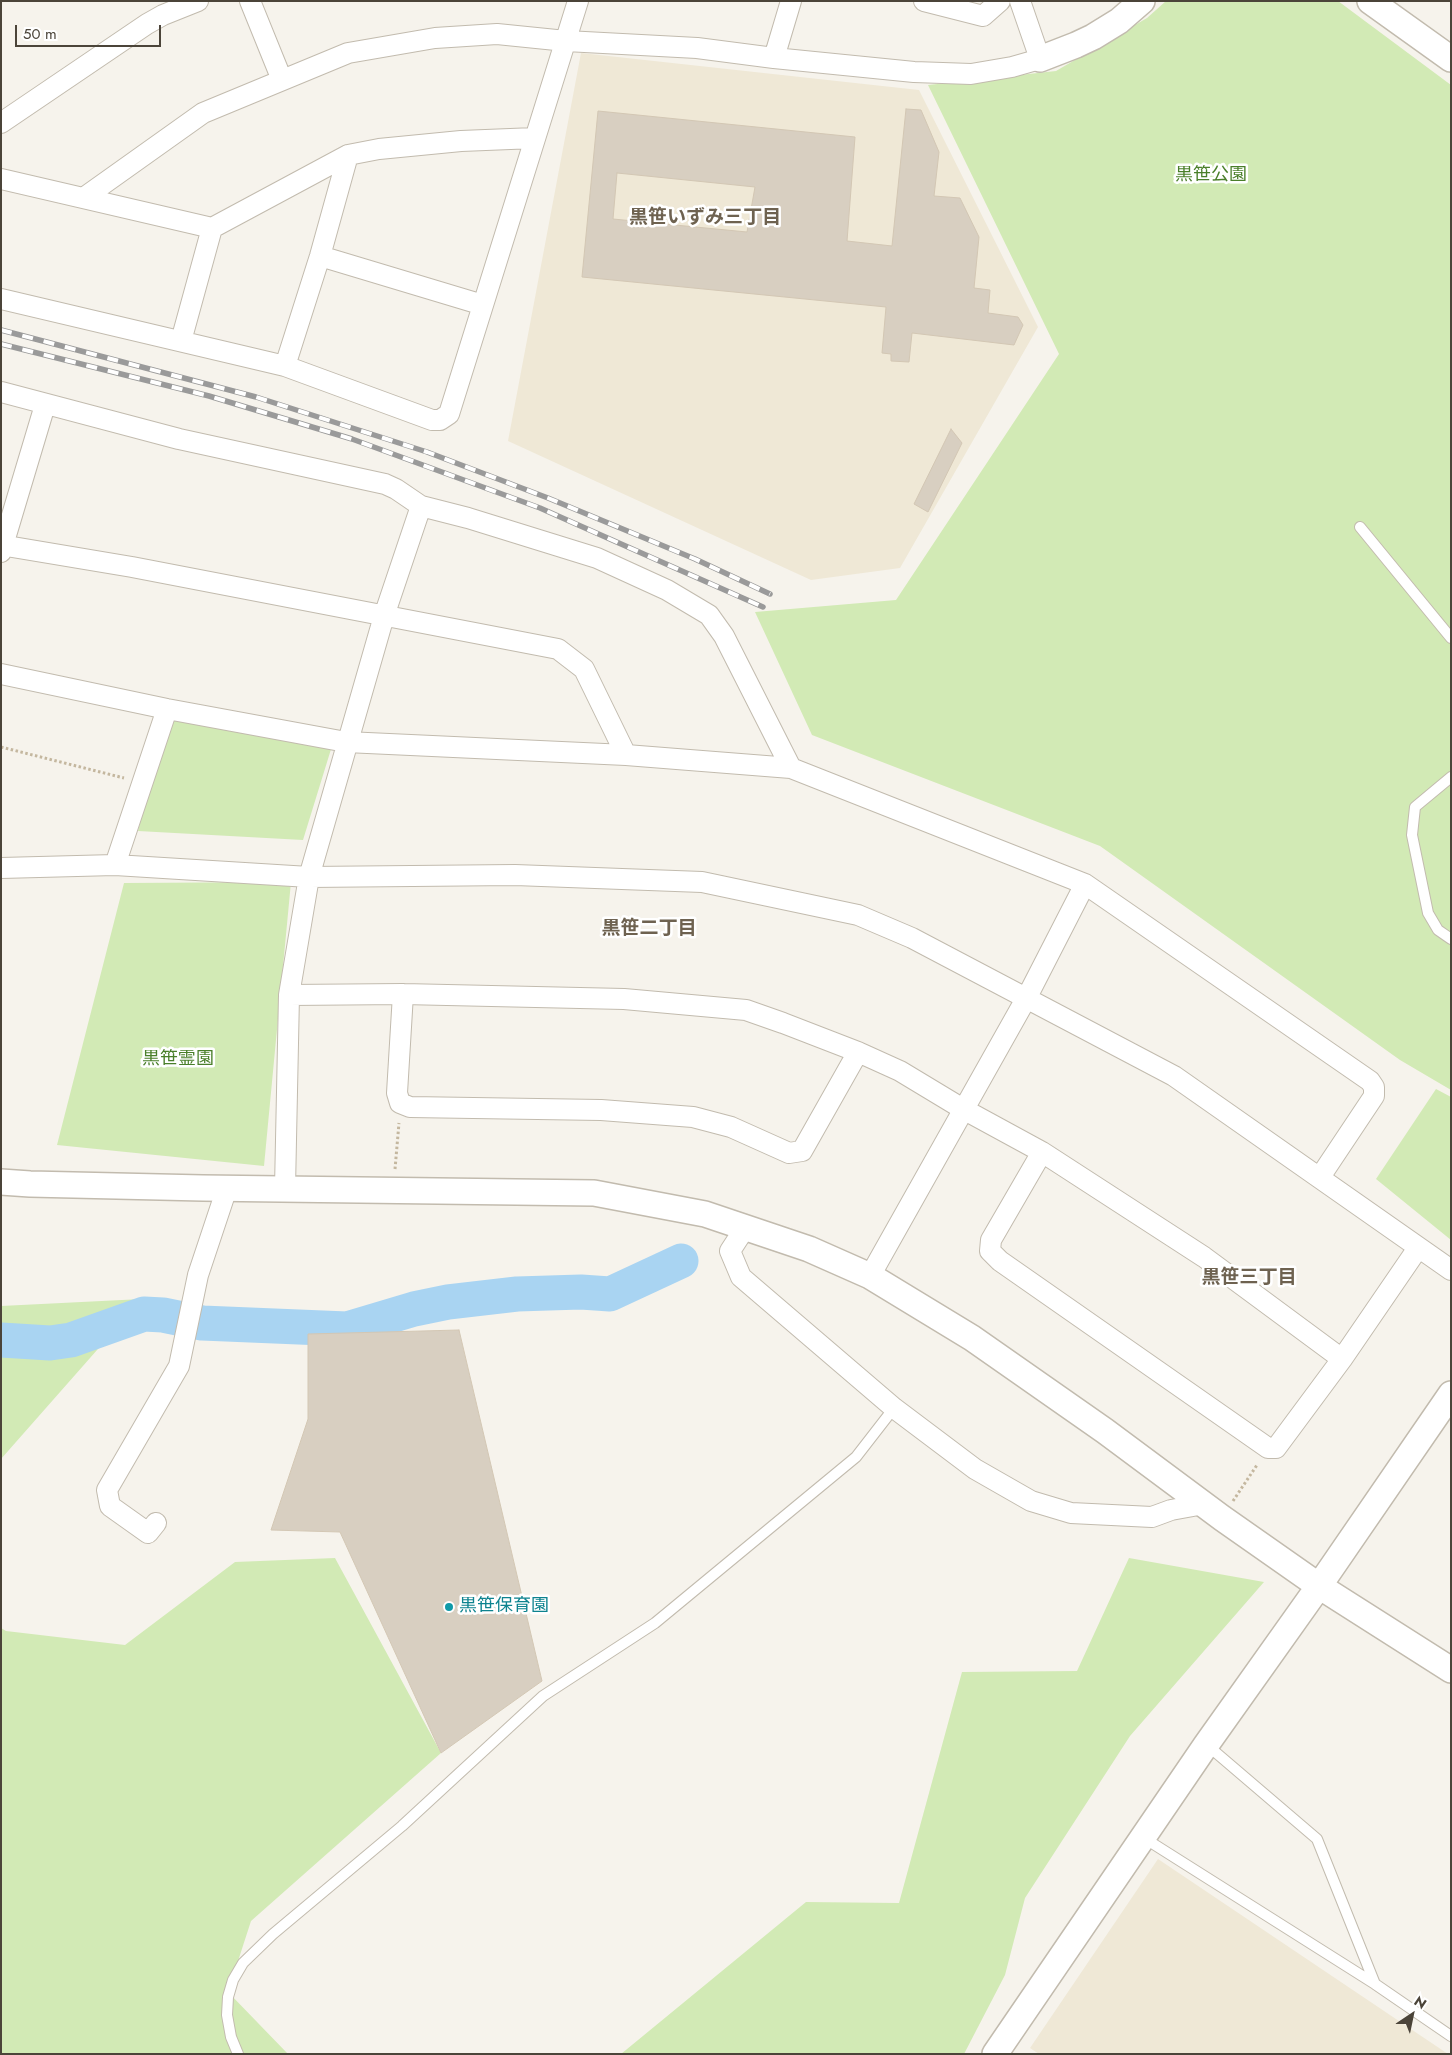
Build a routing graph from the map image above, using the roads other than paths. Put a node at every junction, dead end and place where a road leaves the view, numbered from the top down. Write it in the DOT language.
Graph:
graph roads {
  1 [pos="198,1"];
  2 [pos="250,1"];
  3 [pos="578,1"];
  4 [pos="791,1"];
  5 [pos="924,1"];
  6 [pos="1000,1"];
  7 [pos="1020,1"];
  8 [pos="1142,1"];
  9 [pos="1370,1"];
  10 [pos="566,40"];
  11 [pos="774,58"];
  12 [pos="1040,59"];
  13 [pos="1451,59"];
  14 [pos="282,80"];
  15 [pos="1,124"];
  16 [pos="535,138"];
  17 [pos="348,155"];
  18 [pos="1,179"];
  19 [pos="85,197"];
  20 [pos="212,228"];
  21 [pos="320,256"];
  22 [pos="1,300"];
  23 [pos="483,305"];
  24 [pos="181,341"];
  25 [pos="286,366"];
  26 [pos="1,392"];
  27 [pos="45,405"];
  28 [pos="421,506"];
  29 [pos="1360,527"];
  30 [pos="2,548"];
  31 [pos="384,616"];
  32 [pos="1451,638"];
  33 [pos="1,674"];
  34 [pos="167,709"];
  35 [pos="346,742"];
  36 [pos="626,754"];
  37 [pos="791,768"];
  38 [pos="1451,777"];
  39 [pos="114,865"];
  40 [pos="1,868"];
  41 [pos="309,877"];
  42 [pos="1085,884"];
  43 [pos="1451,940"];
  44 [pos="403,994"];
  45 [pos="289,995"];
  46 [pos="1027,997"];
  47 [pos="858,1052"];
  48 [pos="963,1109"];
  49 [pos="1042,1152"];
  50 [pos="1320,1177"];
  51 [pos="1,1182"];
  52 [pos="227,1188"];
  53 [pos="285,1188"];
  54 [pos="745,1228"];
  55 [pos="1418,1248"];
  56 [pos="1451,1270"];
  57 [pos="870,1276"];
  58 [pos="1342,1358"];
  59 [pos="1451,1394"];
  60 [pos="894,1408"];
  61 [pos="1213,1511"];
  62 [pos="156,1523"];
  63 [pos="1319,1586"];
  64 [pos="1451,1670"];
  65 [pos="1206,1745"];
  66 [pos="1143,1837"];
  67 [pos="1375,1984"];
  68 [pos="1451,2036"];
  69 [pos="238,2054"];
  70 [pos="995,2054"];
  1 -- 15 [label="street"];
  2 -- 14 [label="street"];
  3 -- 10 [label="street"];
  4 -- 11 [label="street"];
  5 -- 6 [label="street"];
  7 -- 12 [label="street"];
  8 -- 12 [label="street"];
  9 -- 13 [label="street"];
  10 -- 11 [label="street"];
  10 -- 14 [label="street"];
  10 -- 16 [label="street"];
  11 -- 12 [label="street"];
  14 -- 19 [label="street"];
  16 -- 17 [label="street"];
  16 -- 23 [label="street"];
  17 -- 20 [label="street"];
  17 -- 21 [label="street"];
  18 -- 19 [label="street"];
  19 -- 20 [label="street"];
  20 -- 24 [label="street"];
  21 -- 23 [label="street"];
  21 -- 25 [label="street"];
  22 -- 24 [label="street"];
  23 -- 25 [label="street"];
  24 -- 25 [label="street"];
  26 -- 27 [label="street"];
  27 -- 28 [label="street"];
  27 -- 30 [label="street"];
  28 -- 31 [label="street"];
  28 -- 37 [label="street"];
  29 -- 32 [label="lane"];
  30 -- 31 [label="street"];
  31 -- 35 [label="street"];
  31 -- 36 [label="street"];
  33 -- 34 [label="street"];
  34 -- 35 [label="street"];
  34 -- 39 [label="street"];
  35 -- 36 [label="street"];
  35 -- 41 [label="street"];
  36 -- 37 [label="street"];
  37 -- 42 [label="street"];
  38 -- 43 [label="lane"];
  39 -- 40 [label="street"];
  39 -- 41 [label="street"];
  41 -- 45 [label="street"];
  41 -- 46 [label="street"];
  42 -- 46 [label="street"];
  42 -- 50 [label="street"];
  44 -- 45 [label="street"];
  44 -- 47 [label="street"];
  44 -- 47 [label="street"];
  45 -- 53 [label="street"];
  46 -- 48 [label="street"];
  46 -- 50 [label="street"];
  47 -- 48 [label="street"];
  48 -- 49 [label="street"];
  48 -- 57 [label="street"];
  49 -- 58 [label="street"];
  49 -- 58 [label="street"];
  50 -- 55 [label="street"];
  51 -- 52 [label="street"];
  52 -- 53 [label="street"];
  52 -- 62 [label="street"];
  53 -- 54 [label="street"];
  54 -- 57 [label="street"];
  54 -- 60 [label="street"];
  55 -- 56 [label="street"];
  55 -- 58 [label="street"];
  57 -- 61 [label="street"];
  59 -- 63 [label="street"];
  60 -- 61 [label="street"];
  60 -- 69 [label="lane"];
  61 -- 63 [label="street"];
  63 -- 64 [label="street"];
  63 -- 65 [label="street"];
  65 -- 66 [label="street"];
  65 -- 67 [label="lane"];
  66 -- 67 [label="lane"];
  66 -- 70 [label="street"];
  67 -- 68 [label="lane"];
}
